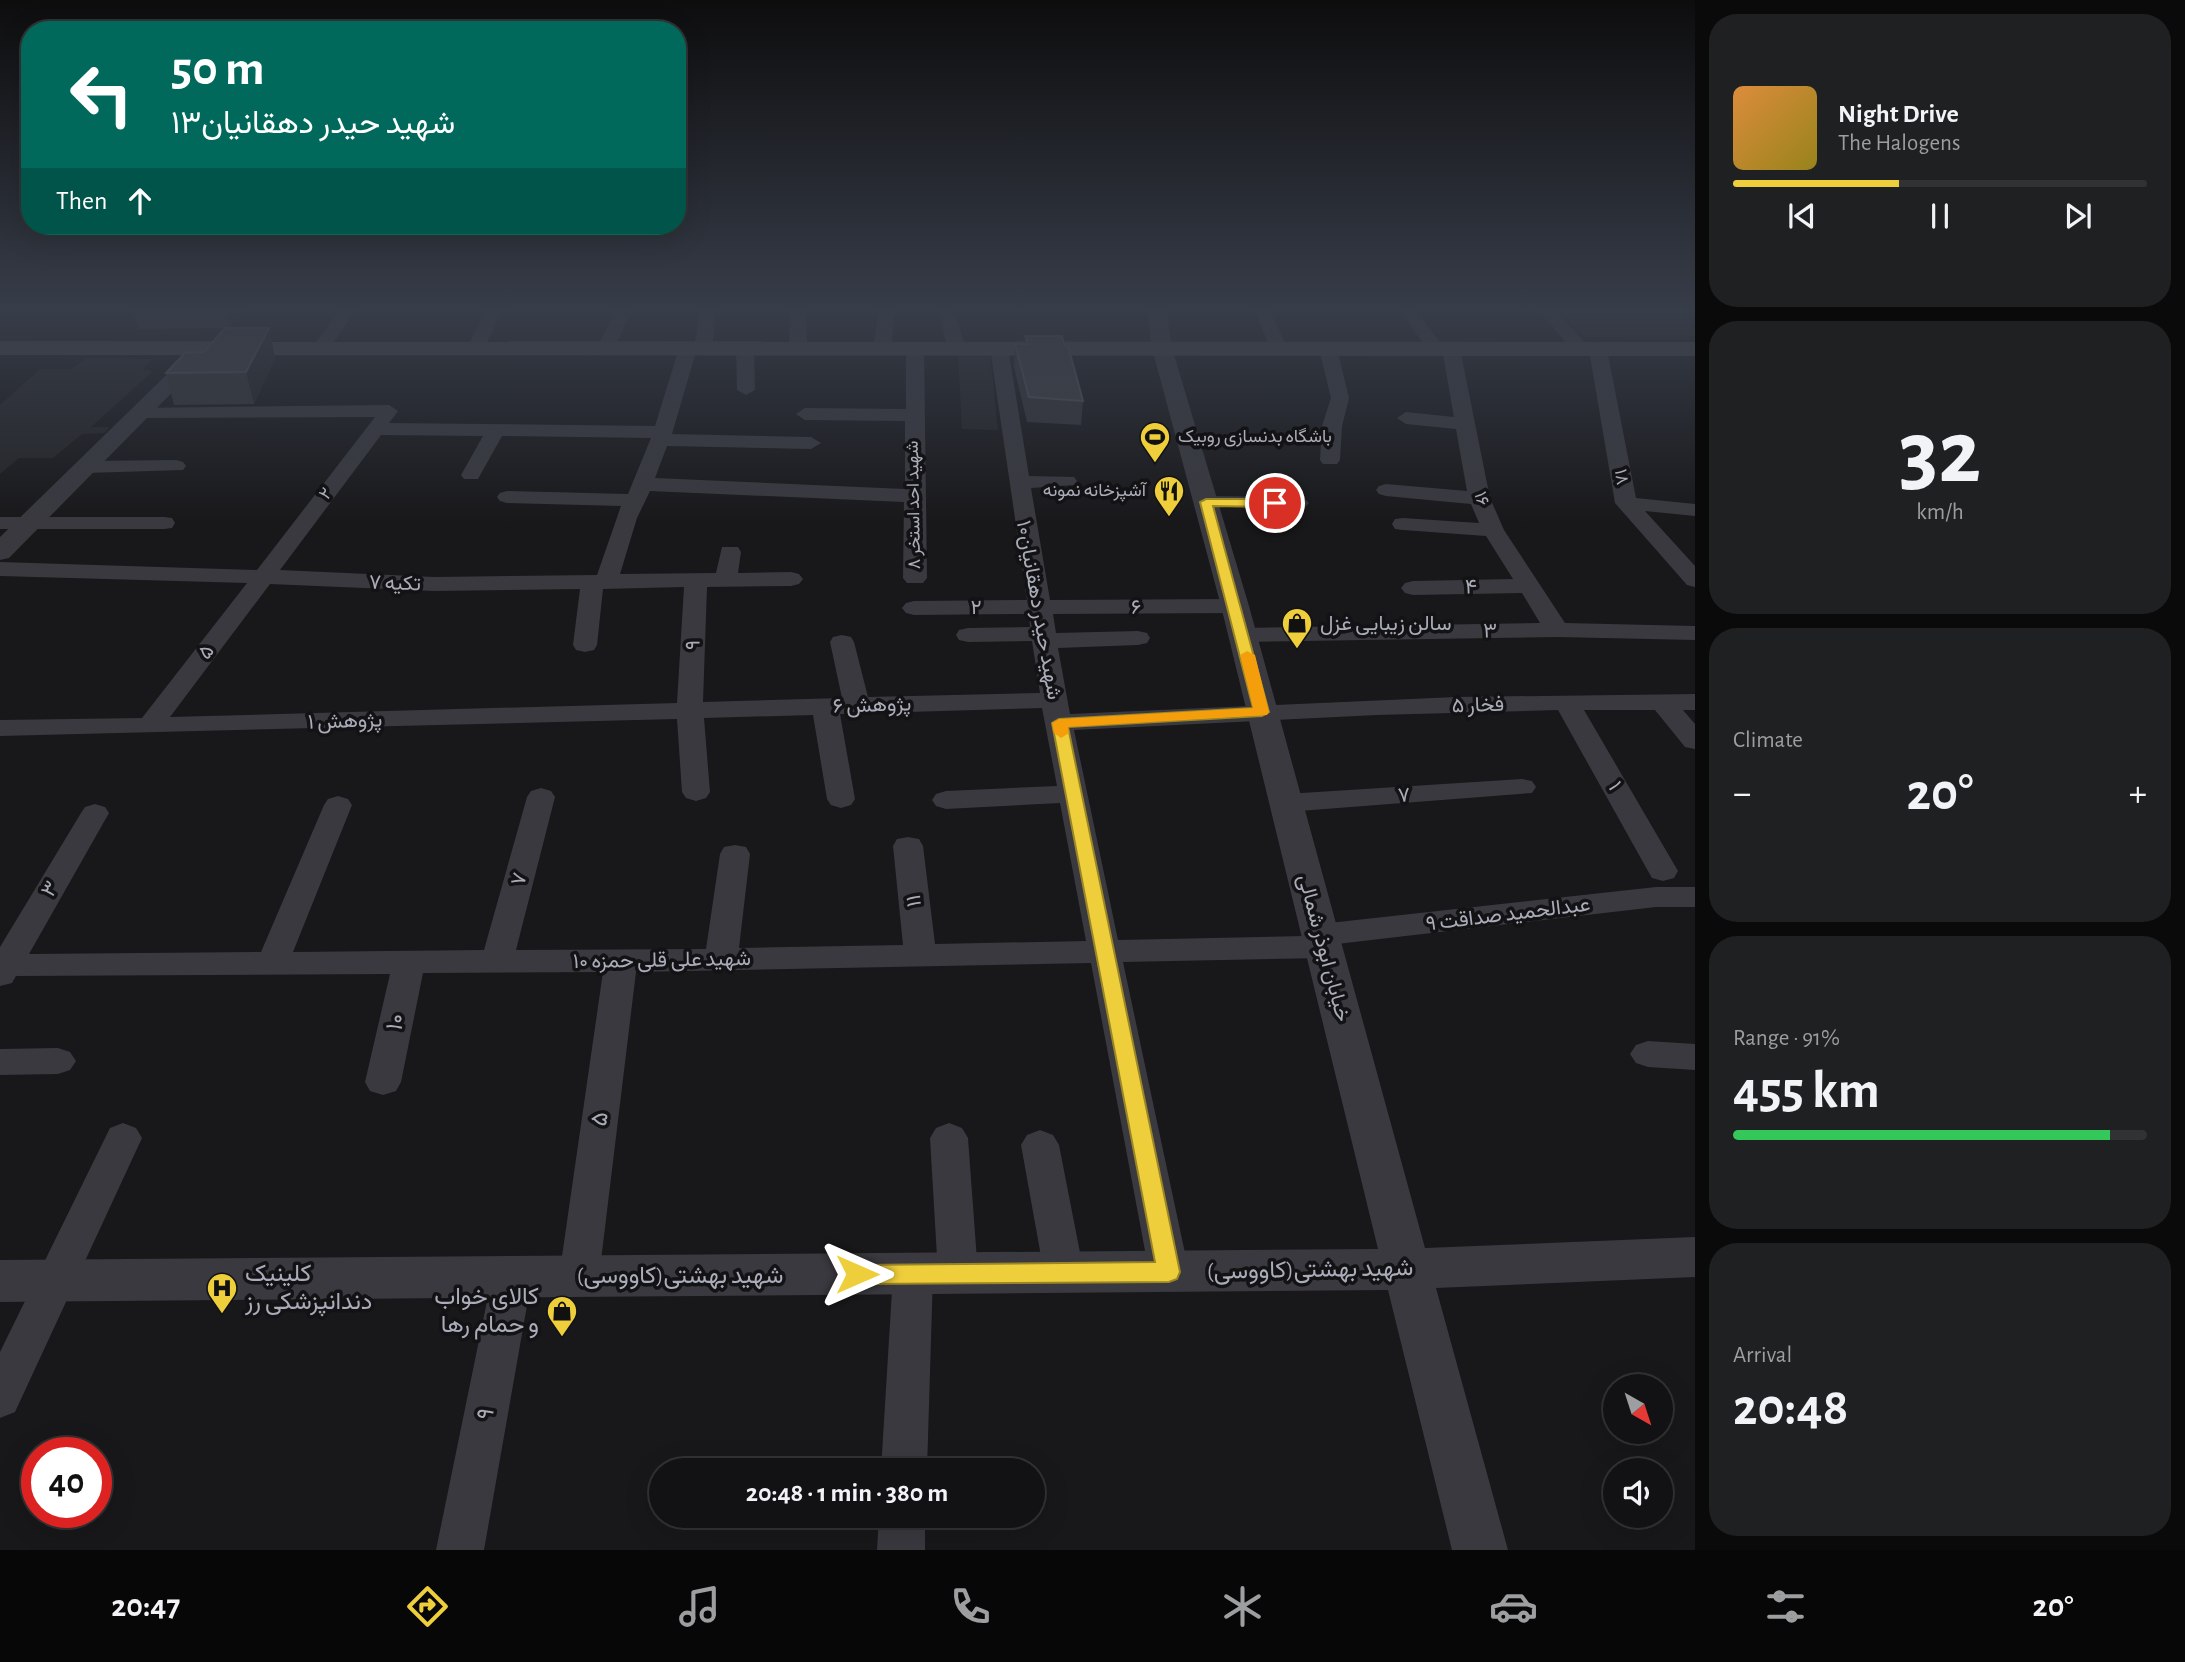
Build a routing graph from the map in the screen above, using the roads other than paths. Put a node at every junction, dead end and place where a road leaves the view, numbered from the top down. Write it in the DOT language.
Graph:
graph roads {
  1 [pos="174,379"];
  2 [pos="683,379"];
  3 [pos="746,379"];
  4 [pos="914,379"];
  5 [pos="1003,379"];
  6 [pos="1172,379"];
  7 [pos="1335,379"];
  8 [pos="1452,379"];
  9 [pos="1603,379"];
  10 [pos="746,390"];
  11 [pos="141,412"];
  12 [pos="806,414"];
  13 [pos="913,415"];
  14 [pos="1406,418"];
  15 [pos="1466,424"];
  16 [pos="376,429"];
  17 [pos="496,430"];
  18 [pos="661,436"];
  19 [pos="811,443"];
  20 [pos="1330,460"];
  21 [pos="176,466"];
  22 [pos="86,467"];
  23 [pos="471,475"];
  24 [pos="1067,481"];
  25 [pos="1018,482"];
  26 [pos="1387,490"];
  27 [pos="639,492"];
  28 [pos="914,496"];
  29 [pos="506,497"];
  30 [pos="1479,498"];
  31 [pos="1206,502"];
  32 [pos="1298,503"];
  33 [pos="1626,503"];
  34 [pos="1695,510"];
  35 [pos="0,523"];
  36 [pos="164,523"];
  37 [pos="28,524"];
  38 [pos="1403,524"];
  39 [pos="1493,530"];
  40 [pos="0,552"];
  41 [pos="730,552"];
  42 [pos="0,569"];
  43 [pos="1691,571"];
  44 [pos="262,577"];
  45 [pos="915,578"];
  46 [pos="791,579"];
  47 [pos="696,580"];
  48 [pos="726,580"];
  49 [pos="599,582"];
  50 [pos="1529,586"];
  51 [pos="1413,588"];
  52 [pos="914,607"];
  53 [pos="1239,620"];
  54 [pos="1041,627"];
  55 [pos="1557,630"];
  56 [pos="1695,633"];
  57 [pos="968,635"];
  58 [pos="1138,638"];
  59 [pos="842,642"];
  60 [pos="585,645"];
  61 [pos="1566,702"];
  62 [pos="1662,702"];
  63 [pos="1695,702"];
  64 [pos="825,706"];
  65 [pos="857,706"];
  66 [pos="691,710"];
  67 [pos="1057,711"];
  68 [pos="1262,712"];
  69 [pos="150,726"];
  70 [pos="0,728"];
  71 [pos="1695,741"];
  72 [pos="1522,787"];
  73 [pos="696,792"];
  74 [pos="1074,794"];
  75 [pos="541,797"];
  76 [pos="841,799"];
  77 [pos="946,800"];
  78 [pos="1286,803"];
  79 [pos="338,805"];
  80 [pos="95,813"];
  81 [pos="908,846"];
  82 [pos="735,854"];
  83 [pos="1663,871"];
  84 [pos="1695,897"];
  85 [pos="1322,941"];
  86 [pos="1106,952"];
  87 [pos="920,956"];
  88 [pos="721,960"];
  89 [pos="621,961"];
  90 [pos="273,962"];
  91 [pos="409,962"];
  92 [pos="497,962"];
  93 [pos="2,969"];
  94 [pos="1648,1054"];
  95 [pos="1695,1057"];
  96 [pos="58,1061"];
  97 [pos="0,1062"];
  98 [pos="383,1082"];
  99 [pos="123,1138"];
  100 [pos="949,1138"];
  101 [pos="1040,1145"];
  102 [pos="1695,1257"];
  103 [pos="1408,1269"];
  104 [pos="1169,1272"];
  105 [pos="1064,1273"];
  106 [pos="935,1274"];
  107 [pos="512,1277"];
  108 [pos="579,1277"];
  109 [pos="58,1280"];
  110 [pos="0,1281"];
  111 [pos="0,1398"];
  112 [pos="906,1458"];
  113 [pos="902,1528"];
  114 [pos="460,1550"];
  115 [pos="901,1550"];
  116 [pos="1480,1550"];
  1 -- 11 [label="street"];
  2 -- 18 [label="street"];
  3 -- 10 [label="street"];
  4 -- 13 [label="street, شهید احد استخر ۸"];
  5 -- 25 [label="street, شهید حیدر دهقانیان۱۰"];
  6 -- 31 [label="street, خیابان ابوذر شمالی"];
  7 -- 20 [label="street"];
  8 -- 15 [label="street, ۱۶"];
  9 -- 33 [label="street, ۱۸"];
  11 -- 16 [label="street, ۲"];
  11 -- 22 [label="street"];
  12 -- 13 [label="street"];
  13 -- 28 [label="street, شهید احد استخر ۸"];
  14 -- 15 [label="street"];
  15 -- 30 [label="street, ۱۶"];
  16 -- 17 [label="street"];
  16 -- 44 [label="street, ۲"];
  17 -- 18 [label="street"];
  17 -- 23 [label="street"];
  18 -- 19 [label="street"];
  18 -- 27 [label="street"];
  21 -- 22 [label="street"];
  22 -- 37 [label="street"];
  24 -- 25 [label="street"];
  25 -- 54 [label="street, شهید حیدر دهقانیان۱۰"];
  26 -- 30 [label="street"];
  27 -- 28 [label="street"];
  27 -- 29 [label="street"];
  27 -- 49 [label="street"];
  28 -- 45 [label="street, شهید احد استخر ۸"];
  30 -- 39 [label="street, ۱۶"];
  31 -- 32 [label="street"];
  31 -- 53 [label="street, خیابان ابوذر شمالی"];
  33 -- 34 [label="street"];
  33 -- 43 [label="street, ۱۸"];
  35 -- 37 [label="street"];
  36 -- 37 [label="street"];
  37 -- 40 [label="street"];
  38 -- 39 [label="street"];
  39 -- 50 [label="street, ۱۶"];
  41 -- 48 [label="street"];
  42 -- 44 [label="street, تکیه ۷"];
  44 -- 49 [label="street, تکیه ۷"];
  44 -- 69 [label="street, ۵"];
  46 -- 48 [label="street, تکیه ۷"];
  47 -- 48 [label="street, تکیه ۷"];
  47 -- 49 [label="street, تکیه ۷"];
  47 -- 66 [label="street, ۹"];
  49 -- 60 [label="street"];
  50 -- 51 [label="street, ۴"];
  50 -- 55 [label="street, ۱۶"];
  52 -- 54 [label="street, ۲"];
  53 -- 54 [label="street, ۶"];
  53 -- 55 [label="street, ۳"];
  53 -- 68 [label="street, خیابان ابوذر شمالی"];
  54 -- 57 [label="street"];
  54 -- 58 [label="street"];
  54 -- 67 [label="street, شهید حیدر دهقانیان۱۰"];
  55 -- 56 [label="street, ۳"];
  59 -- 65 [label="street"];
  61 -- 62 [label="street, فخار ۵"];
  61 -- 68 [label="street, فخار ۵"];
  61 -- 83 [label="street, ۱"];
  62 -- 63 [label="street, فخار ۵"];
  62 -- 71 [label="street"];
  64 -- 65 [label="street, پژوهش ۶"];
  64 -- 66 [label="street, پژوهش ۶"];
  64 -- 76 [label="street"];
  65 -- 67 [label="street, پژوهش ۶"];
  66 -- 69 [label="street, پژوهش ۱"];
  66 -- 73 [label="street, ۹"];
  67 -- 68 [label="street, فخار ۵"];
  67 -- 74 [label="street, شهید حیدر دهقانیان۱۰"];
  68 -- 78 [label="street, خیابان ابوذر شمالی"];
  69 -- 70 [label="street, پژوهش ۱"];
  72 -- 78 [label="street, ۷"];
  74 -- 77 [label="street"];
  74 -- 86 [label="street, شهید حیدر دهقانیان۱۰"];
  75 -- 92 [label="street, ۷"];
  78 -- 85 [label="street, خیابان ابوذر شمالی"];
  79 -- 90 [label="street"];
  80 -- 93 [label="street, ۳"];
  81 -- 87 [label="street, ۱۱"];
  82 -- 88 [label="street"];
  84 -- 85 [label="street, عبدالحمید صداقت ۹"];
  85 -- 86 [label="street, شهید علی قلی حمزه ۱۰"];
  85 -- 103 [label="street, خیابان ابوذر شمالی"];
  86 -- 87 [label="street, شهید علی قلی حمزه ۱۰"];
  86 -- 104 [label="street, شهید حیدر دهقانیان۱۰"];
  87 -- 88 [label="street, شهید علی قلی حمزه ۱۰"];
  88 -- 89 [label="street, شهید علی قلی حمزه ۱۰"];
  89 -- 92 [label="street, شهید علی قلی حمزه ۱۰"];
  89 -- 108 [label="street, ۵"];
  90 -- 91 [label="street, شهید علی قلی حمزه ۱۰"];
  90 -- 93 [label="street, شهید علی قلی حمزه ۱۰"];
  91 -- 92 [label="street, شهید علی قلی حمزه ۱۰"];
  91 -- 98 [label="street, ۱۰"];
  94 -- 95 [label="street"];
  96 -- 97 [label="street"];
  99 -- 109 [label="street"];
  100 -- 106 [label="street"];
  101 -- 105 [label="street"];
  102 -- 103 [label="street, شهید بهشتی(کاووسی)"];
  103 -- 104 [label="street, شهید بهشتی(کاووسی)"];
  103 -- 116 [label="street, خیابان ابوذر شمالی"];
  104 -- 105 [label="street, شهید بهشتی(کاووسی)"];
  105 -- 106 [label="street, شهید بهشتی(کاووسی)"];
  106 -- 108 [label="street, شهید بهشتی(کاووسی)"];
  106 -- 112 [label="street"];
  107 -- 108 [label="street, شهید بهشتی(کاووسی)"];
  107 -- 109 [label="street, شهید بهشتی(کاووسی)"];
  107 -- 114 [label="street, ۹"];
  109 -- 110 [label="street, شهید بهشتی(کاووسی)"];
  109 -- 111 [label="street"];
  113 -- 115 [label="street"];
}
